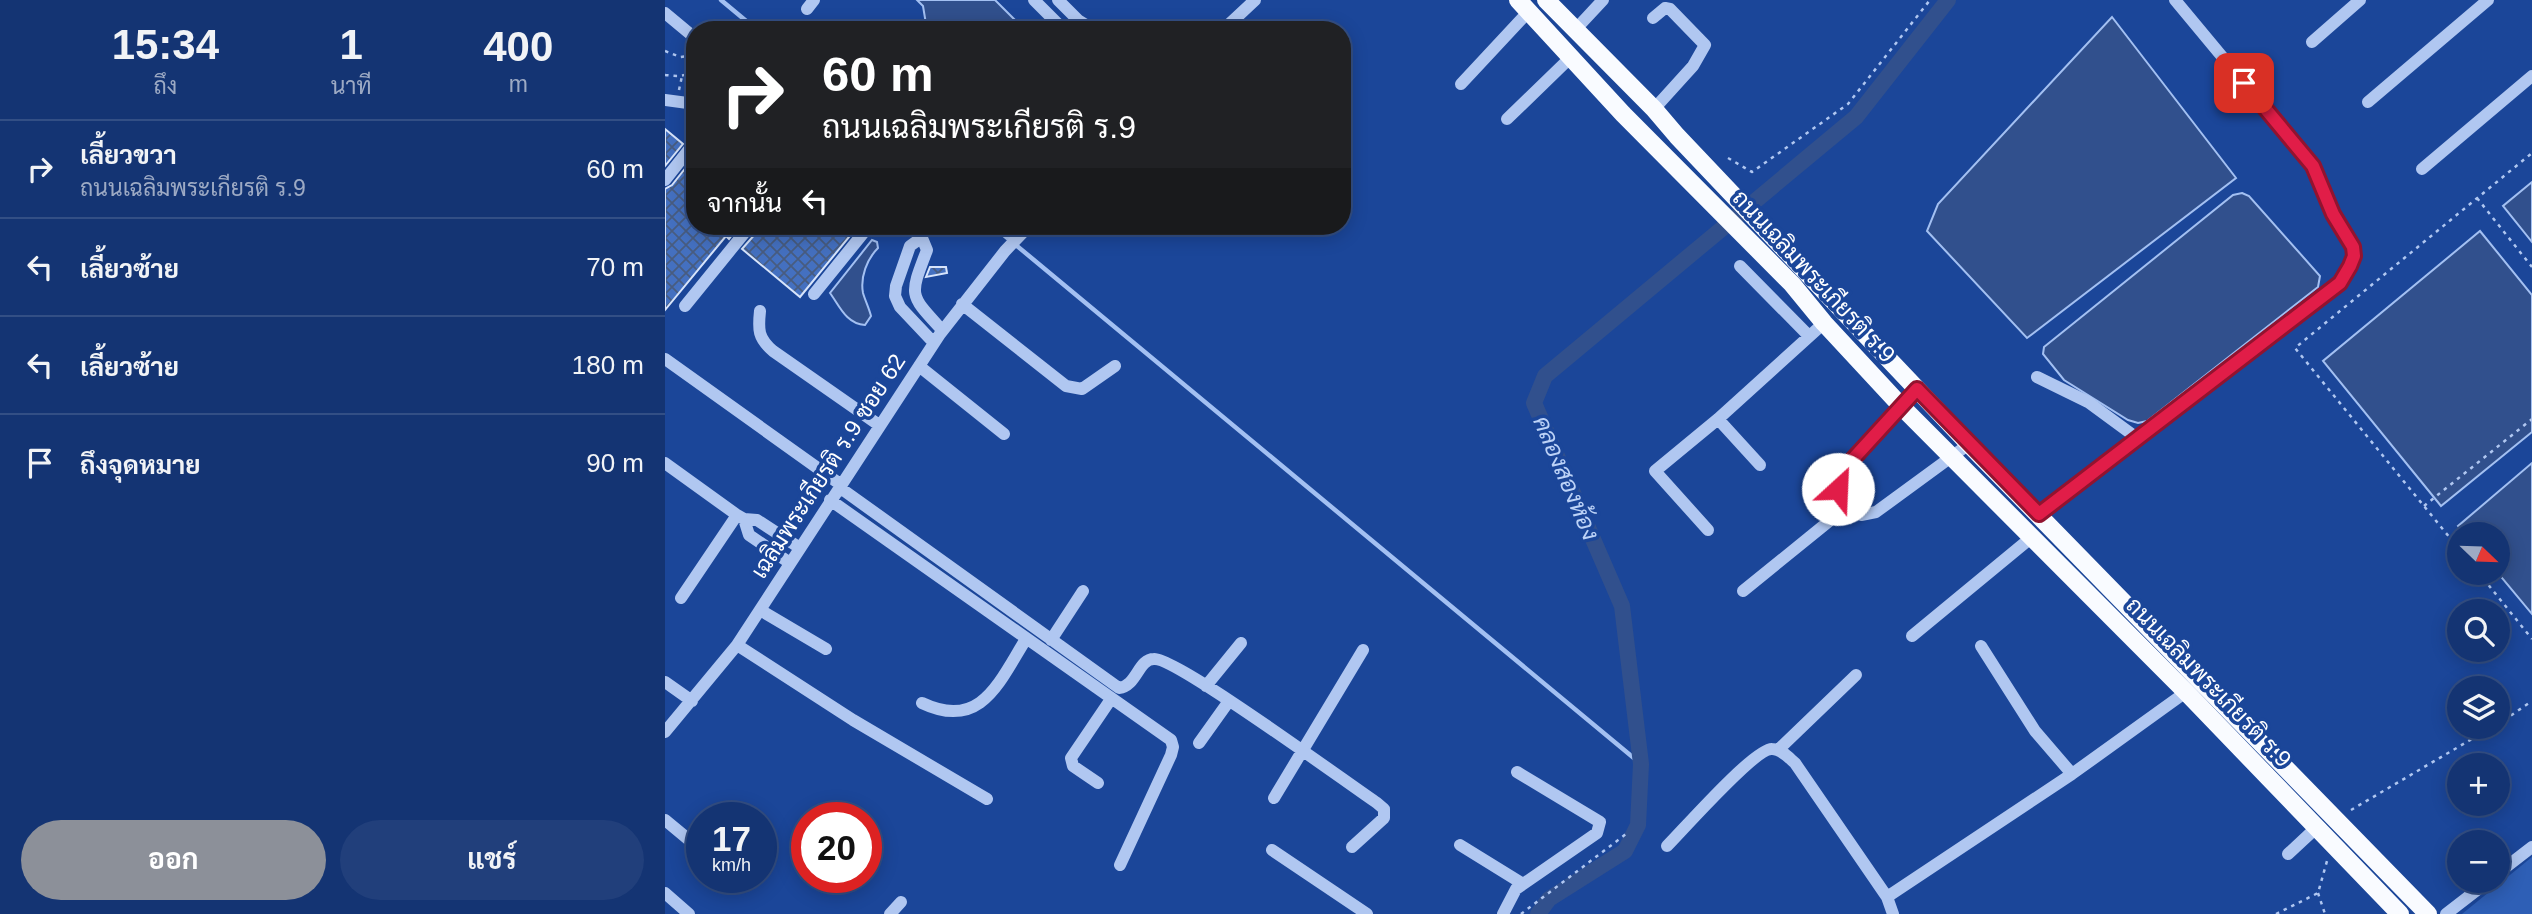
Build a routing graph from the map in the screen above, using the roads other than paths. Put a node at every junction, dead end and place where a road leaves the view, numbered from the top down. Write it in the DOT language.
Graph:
graph roads {
  1 [pos="1034,0"];
  2 [pos="1058,0"];
  3 [pos="1255,0"];
  4 [pos="1546,0"];
  5 [pos="1603,0"];
  6 [pos="2175,0"];
  7 [pos="2360,0"];
  8 [pos="2488,0"];
  9 [pos="1523,6"];
  10 [pos="665,13"];
  11 [pos="1653,18"];
  12 [pos="1055,21"];
  13 [pos="1071,21"];
  14 [pos="1233,21"];
  15 [pos="686,30"];
  16 [pos="1575,30"];
  17 [pos="2312,42"];
  18 [pos="1571,57"];
  19 [pos="2532,76"];
  20 [pos="1461,83"];
  21 [pos="665,100"];
  22 [pos="2368,102"];
  23 [pos="686,103"];
  24 [pos="1654,109"];
  25 [pos="1507,119"];
  26 [pos="686,153"];
  27 [pos="2422,169"];
  28 [pos="665,180"];
  29 [pos="743,235"];
  30 [pos="862,235"];
  31 [pos="917,235"];
  32 [pos="920,235"];
  33 [pos="1020,235"];
  34 [pos="1740,266"];
  35 [pos="814,294"];
  36 [pos="963,304"];
  37 [pos="685,306"];
  38 [pos="760,311"];
  39 [pos="1824,323"];
  40 [pos="942,330"];
  41 [pos="1809,336"];
  42 [pos="934,342"];
  43 [pos="665,359"];
  44 [pos="919,366"];
  45 [pos="1115,366"];
  46 [pos="2038,377"];
  47 [pos="1917,389"];
  48 [pos="1901,406"];
  49 [pos="1718,419"];
  50 [pos="880,425"];
  51 [pos="1004,434"];
  52 [pos="2137,438"];
  53 [pos="1969,444"];
  54 [pos="1953,457"];
  55 [pos="666,465"];
  56 [pos="1760,465"];
  57 [pos="839,486"];
  58 [pos="830,500"];
  59 [pos="1849,505"];
  60 [pos="2039,514"];
  61 [pos="740,517"];
  62 [pos="1709,530"];
  63 [pos="2032,537"];
  64 [pos="800,548"];
  65 [pos="790,563"];
  66 [pos="1083,591"];
  67 [pos="1743,591"];
  68 [pos="681,598"];
  69 [pos="759,610"];
  70 [pos="1912,636"];
  71 [pos="1026,639"];
  72 [pos="1051,640"];
  73 [pos="1241,643"];
  74 [pos="737,645"];
  75 [pos="1981,646"];
  76 [pos="826,649"];
  77 [pos="1363,650"];
  78 [pos="1856,675"];
  79 [pos="665,682"];
  80 [pos="1206,686"];
  81 [pos="2186,692"];
  82 [pos="1111,699"];
  83 [pos="692,701"];
  84 [pos="1229,701"];
  85 [pos="922,703"];
  86 [pos="665,732"];
  87 [pos="1199,743"];
  88 [pos="1770,750"];
  89 [pos="1302,752"];
  90 [pos="1517,772"];
  91 [pos="2072,775"];
  92 [pos="1098,783"];
  93 [pos="1274,798"];
  94 [pos="987,799"];
  95 [pos="665,820"];
  96 [pos="2316,828"];
  97 [pos="686,837"];
  98 [pos="1459,845"];
  99 [pos="1667,846"];
  100 [pos="1352,847"];
  101 [pos="2532,847"];
  102 [pos="1272,850"];
  103 [pos="2288,854"];
  104 [pos="2510,864"];
  105 [pos="1120,865"];
  106 [pos="1523,884"];
  107 [pos="665,893"];
  108 [pos="2473,893"];
  109 [pos="1887,897"];
  110 [pos="901,902"];
  111 [pos="689,914"];
  112 [pos="890,914"];
  113 [pos="1367,914"];
  114 [pos="1503,914"];
  115 [pos="1893,914"];
  116 [pos="2400,914"];
  117 [pos="2427,914"];
  118 [pos="2446,914"];
  1 -- 12 [label="street"];
  2 -- 13 [label="street"];
  3 -- 14 [label="street"];
  4 -- 16 [label="main road, ถนนเฉลิมพระเกียรติ ร.9"];
  5 -- 16 [label="street"];
  6 -- 52 [label="street"];
  7 -- 17 [label="street"];
  8 -- 22 [label="street"];
  9 -- 18 [label="main road, ถนนเฉลิมพระเกียรติ ร.9"];
  9 -- 20 [label="street"];
  10 -- 15 [label="street"];
  11 -- 24 [label="street"];
  16 -- 24 [label="main road, ถนนเฉลิมพระเกียรติ ร.9"];
  18 -- 25 [label="street"];
  18 -- 39 [label="main road, ถนนเฉลิมพระเกียรติ ร.9"];
  19 -- 27 [label="street"];
  21 -- 23 [label="street"];
  24 -- 47 [label="main road, ถนนเฉลิมพระเกียรติ ร.9"];
  26 -- 28 [label="street"];
  29 -- 37 [label="street"];
  30 -- 35 [label="street"];
  31 -- 42 [label="street"];
  32 -- 40 [label="street"];
  33 -- 36 [label="street, เฉลิมพระเกียรติ ร.9 ซอย 62"];
  34 -- 41 [label="street"];
  36 -- 40 [label="street, เฉลิมพระเกียรติ ร.9 ซอย 62"];
  36 -- 45 [label="street"];
  38 -- 50 [label="street"];
  39 -- 41 [label="street"];
  39 -- 48 [label="main road, ถนนเฉลิมพระเกียรติ ร.9"];
  40 -- 42 [label="street, เฉลิมพระเกียรติ ร.9 ซอย 62"];
  41 -- 49 [label="street"];
  42 -- 44 [label="street, เฉลิมพระเกียรติ ร.9 ซอย 62"];
  43 -- 57 [label="street"];
  44 -- 50 [label="street, เฉลิมพระเกียรติ ร.9 ซอย 62"];
  44 -- 51 [label="street"];
  46 -- 52 [label="street"];
  47 -- 48 [label="street"];
  47 -- 53 [label="main road, ถนนเฉลิมพระเกียรติ ร.9"];
  48 -- 54 [label="main road, ถนนเฉลิมพระเกียรติ ร.9"];
  48 -- 59 [label="street"];
  49 -- 56 [label="street"];
  49 -- 62 [label="street"];
  50 -- 57 [label="street, เฉลิมพระเกียรติ ร.9 ซอย 62"];
  52 -- 60 [label="street"];
  53 -- 54 [label="street"];
  53 -- 60 [label="main road, ถนนเฉลิมพระเกียรติ ร.9"];
  54 -- 59 [label="street"];
  54 -- 63 [label="main road, ถนนเฉลิมพระเกียรติ ร.9"];
  55 -- 61 [label="street"];
  57 -- 58 [label="street, เฉลิมพระเกียรติ ร.9 ซอย 62"];
  57 -- 72 [label="street"];
  58 -- 64 [label="street, เฉลิมพระเกียรติ ร.9 ซอย 62"];
  58 -- 71 [label="street"];
  59 -- 67 [label="street"];
  60 -- 117 [label="main road, ถนนเฉลิมพระเกียรติ ร.9"];
  61 -- 64 [label="street"];
  61 -- 65 [label="street"];
  61 -- 68 [label="street"];
  63 -- 70 [label="street"];
  63 -- 81 [label="main road, ถนนเฉลิมพระเกียรติ ร.9"];
  64 -- 65 [label="street, เฉลิมพระเกียรติ ร.9 ซอย 62"];
  65 -- 69 [label="street, เฉลิมพระเกียรติ ร.9 ซอย 62"];
  66 -- 72 [label="street"];
  69 -- 74 [label="street, เฉลิมพระเกียรติ ร.9 ซอย 62"];
  69 -- 76 [label="street"];
  71 -- 82 [label="street"];
  71 -- 85 [label="street"];
  72 -- 80 [label="street"];
  73 -- 80 [label="street"];
  74 -- 83 [label="street, เฉลิมพระเกียรติ ร.9 ซอย 62"];
  74 -- 94 [label="street"];
  75 -- 91 [label="street"];
  77 -- 89 [label="street"];
  78 -- 88 [label="street"];
  79 -- 83 [label="street"];
  80 -- 84 [label="street"];
  81 -- 91 [label="street"];
  81 -- 96 [label="main road, ถนนเฉลิมพระเกียรติ ร.9"];
  82 -- 92 [label="street"];
  82 -- 105 [label="street"];
  83 -- 86 [label="street, เฉลิมพระเกียรติ ร.9 ซอย 62"];
  84 -- 87 [label="street"];
  84 -- 89 [label="street"];
  88 -- 99 [label="street"];
  88 -- 109 [label="street"];
  89 -- 93 [label="street"];
  89 -- 100 [label="street"];
  90 -- 106 [label="street"];
  91 -- 109 [label="street"];
  95 -- 97 [label="street"];
  96 -- 103 [label="street"];
  96 -- 116 [label="main road, ถนนเฉลิมพระเกียรติ ร.9"];
  98 -- 106 [label="street"];
  101 -- 104 [label="street"];
  102 -- 113 [label="street"];
  106 -- 114 [label="street"];
  107 -- 111 [label="street"];
  108 -- 118 [label="street"];
  109 -- 115 [label="street"];
  110 -- 112 [label="street"];
}
